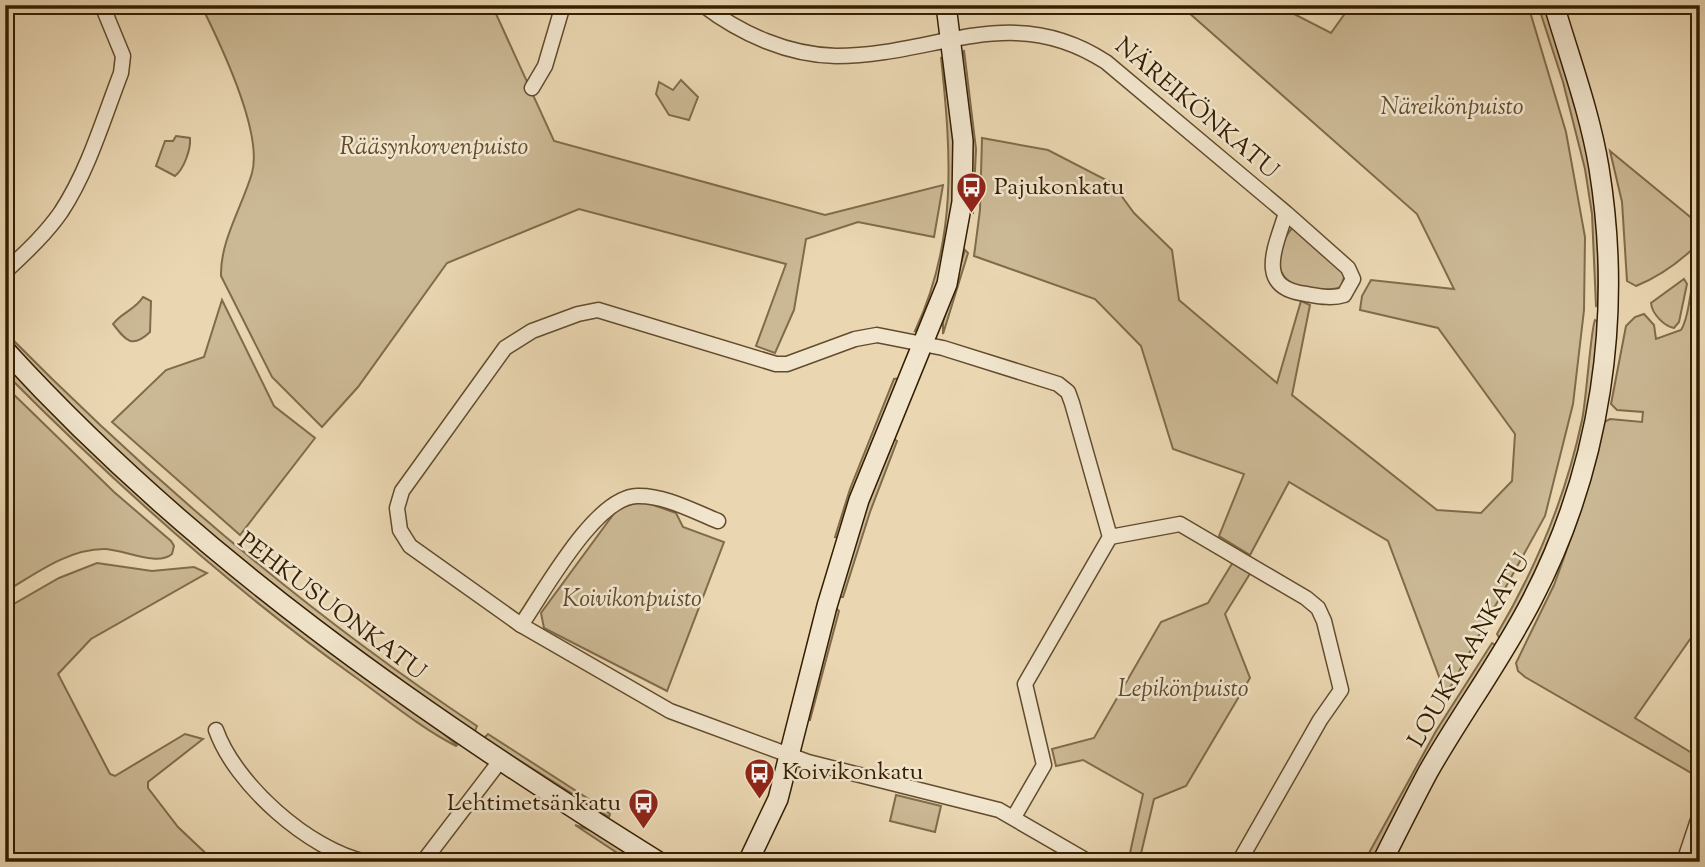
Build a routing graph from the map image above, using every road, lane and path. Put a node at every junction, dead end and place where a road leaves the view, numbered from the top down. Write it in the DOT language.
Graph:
graph roads {
  1 [pos="102,5"];
  2 [pos="563,5"];
  3 [pos="703,5"];
  4 [pos="946,5"];
  5 [pos="1553,5"];
  6 [pos="950,39"];
  7 [pos="532,88"];
  8 [pos="1286,213"];
  9 [pos="5,272"];
  10 [pos="925,345"];
  11 [pos="5,351"];
  12 [pos="718,521"];
  13 [pos="1110,537"];
  14 [pos="521,625"];
  15 [pos="216,730"];
  16 [pos="789,756"];
  17 [pos="500,761"];
  18 [pos="1700,814"];
  19 [pos="1014,817"];
  20 [pos="366,862"];
  21 [pos="423,862"];
  22 [pos="659,862"];
  23 [pos="748,862"];
  24 [pos="1089,862"];
  25 [pos="1240,862"];
  26 [pos="1382,862"];
  27 [pos="1684,862"];
  1 -- 9 [label="street"];
  2 -- 7 [label="street"];
  3 -- 6 [label="street"];
  4 -- 6 [label="street"];
  5 -- 26 [label="street, LOUKKAANKATU"];
  6 -- 8 [label="street, NÄREIKÖNKATU"];
  6 -- 10 [label="street"];
  8 -- 8 [label="street, NÄREIKÖNKATU"];
  10 -- 13 [label="street"];
  10 -- 14 [label="street"];
  10 -- 16 [label="street"];
  11 -- 17 [label="street, PEHKUSUONKATU"];
  12 -- 14 [label="street"];
  13 -- 19 [label="street"];
  13 -- 25 [label="street"];
  14 -- 16 [label="street"];
  15 -- 20 [label="street"];
  16 -- 19 [label="street"];
  16 -- 23 [label="street"];
  17 -- 21 [label="street"];
  17 -- 22 [label="street, PEHKUSUONKATU"];
  18 -- 27 [label="street"];
  19 -- 24 [label="street"];
}
